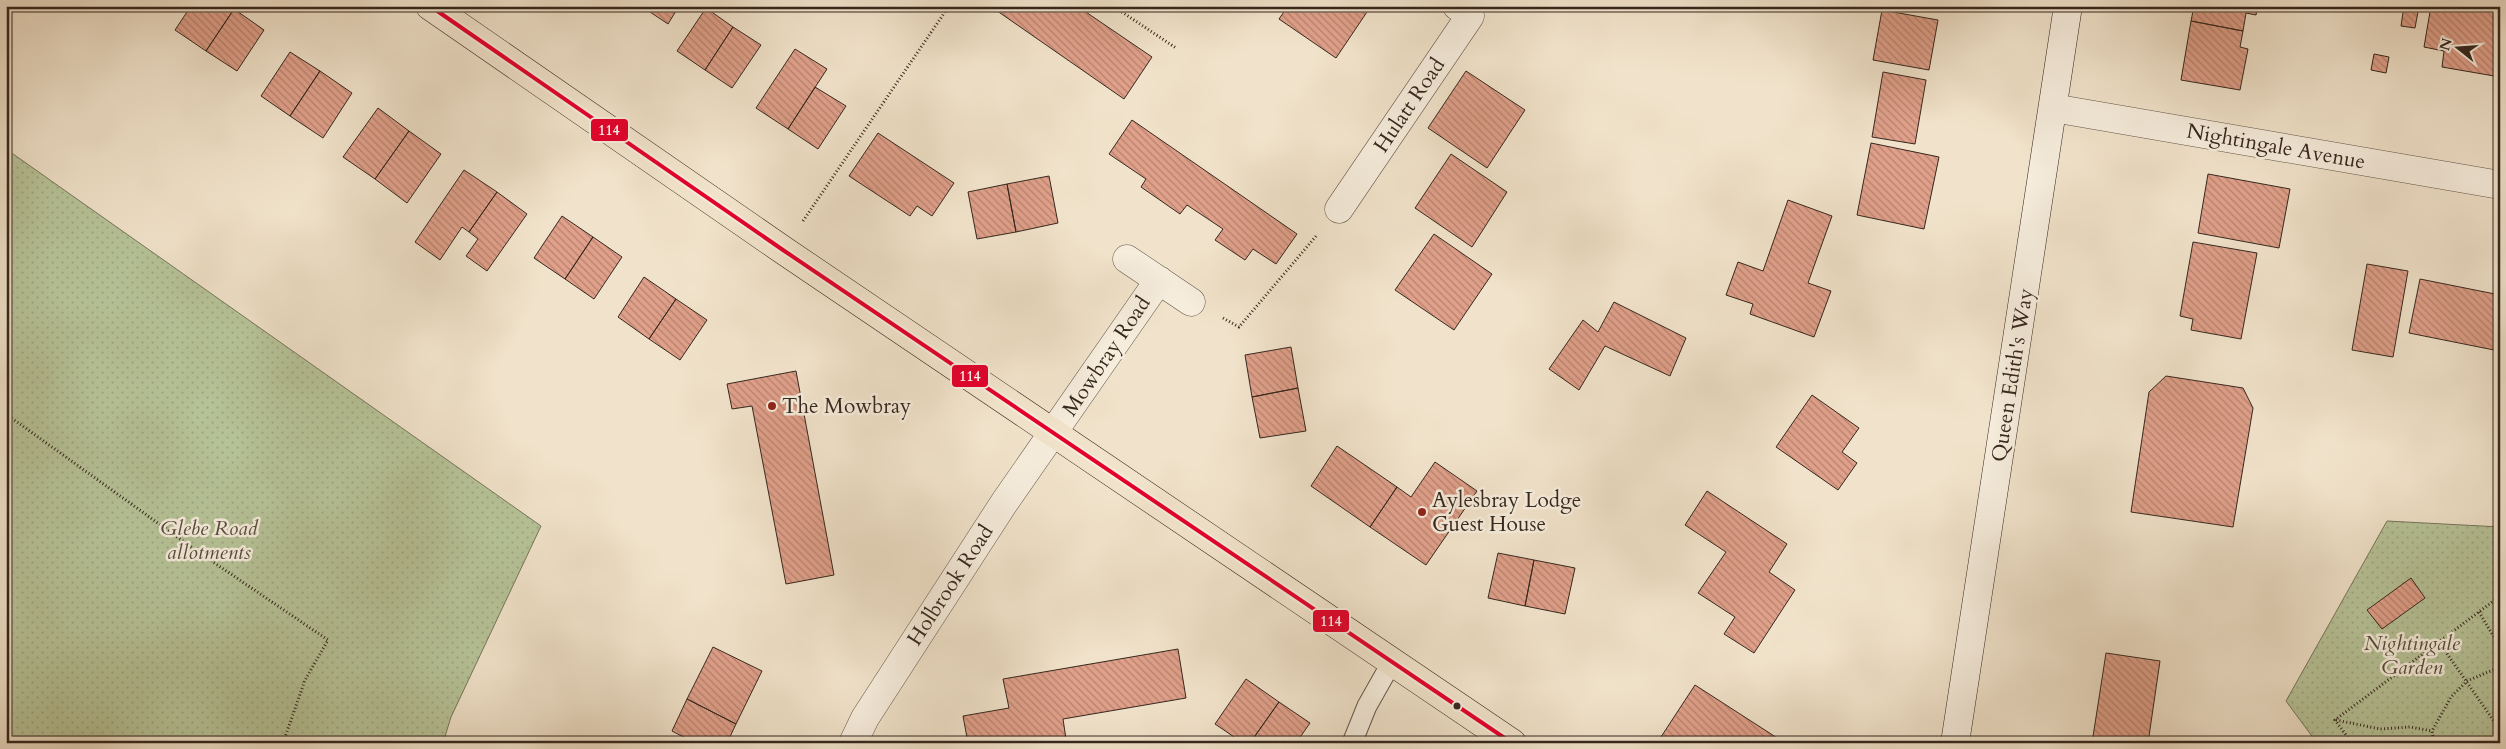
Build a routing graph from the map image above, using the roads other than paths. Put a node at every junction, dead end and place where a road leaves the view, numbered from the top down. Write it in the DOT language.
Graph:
graph roads {
  1 [pos="430,6"];
  2 [pos="1457,6"];
  3 [pos="2068,6"];
  4 [pos="2053,108"];
  5 [pos="2500,185"];
  6 [pos="1339,209"];
  7 [pos="1127,259"];
  8 [pos="1158,280"];
  9 [pos="1191,302"];
  10 [pos="1054,432"];
  11 [pos="1393,660"];
  12 [pos="853,743"];
  13 [pos="1352,743"];
  14 [pos="1512,743"];
  15 [pos="1955,743"];
  1 -- 10 [label="main road, Mowbray Road"];
  2 -- 6 [label="street, Hulatt Road"];
  3 -- 4 [label="street, Queen Edith's Way"];
  4 -- 5 [label="street, Nightingale Avenue"];
  4 -- 15 [label="street, Queen Edith's Way"];
  7 -- 8 [label="street, Mowbray Road"];
  8 -- 9 [label="street, Mowbray Road"];
  8 -- 10 [label="street, Mowbray Road"];
  10 -- 11 [label="main road, Mowbray Road"];
  10 -- 12 [label="street, Holbrook Road"];
  11 -- 13 [label="lane"];
  11 -- 14 [label="main road, Mowbray Road"];
}
